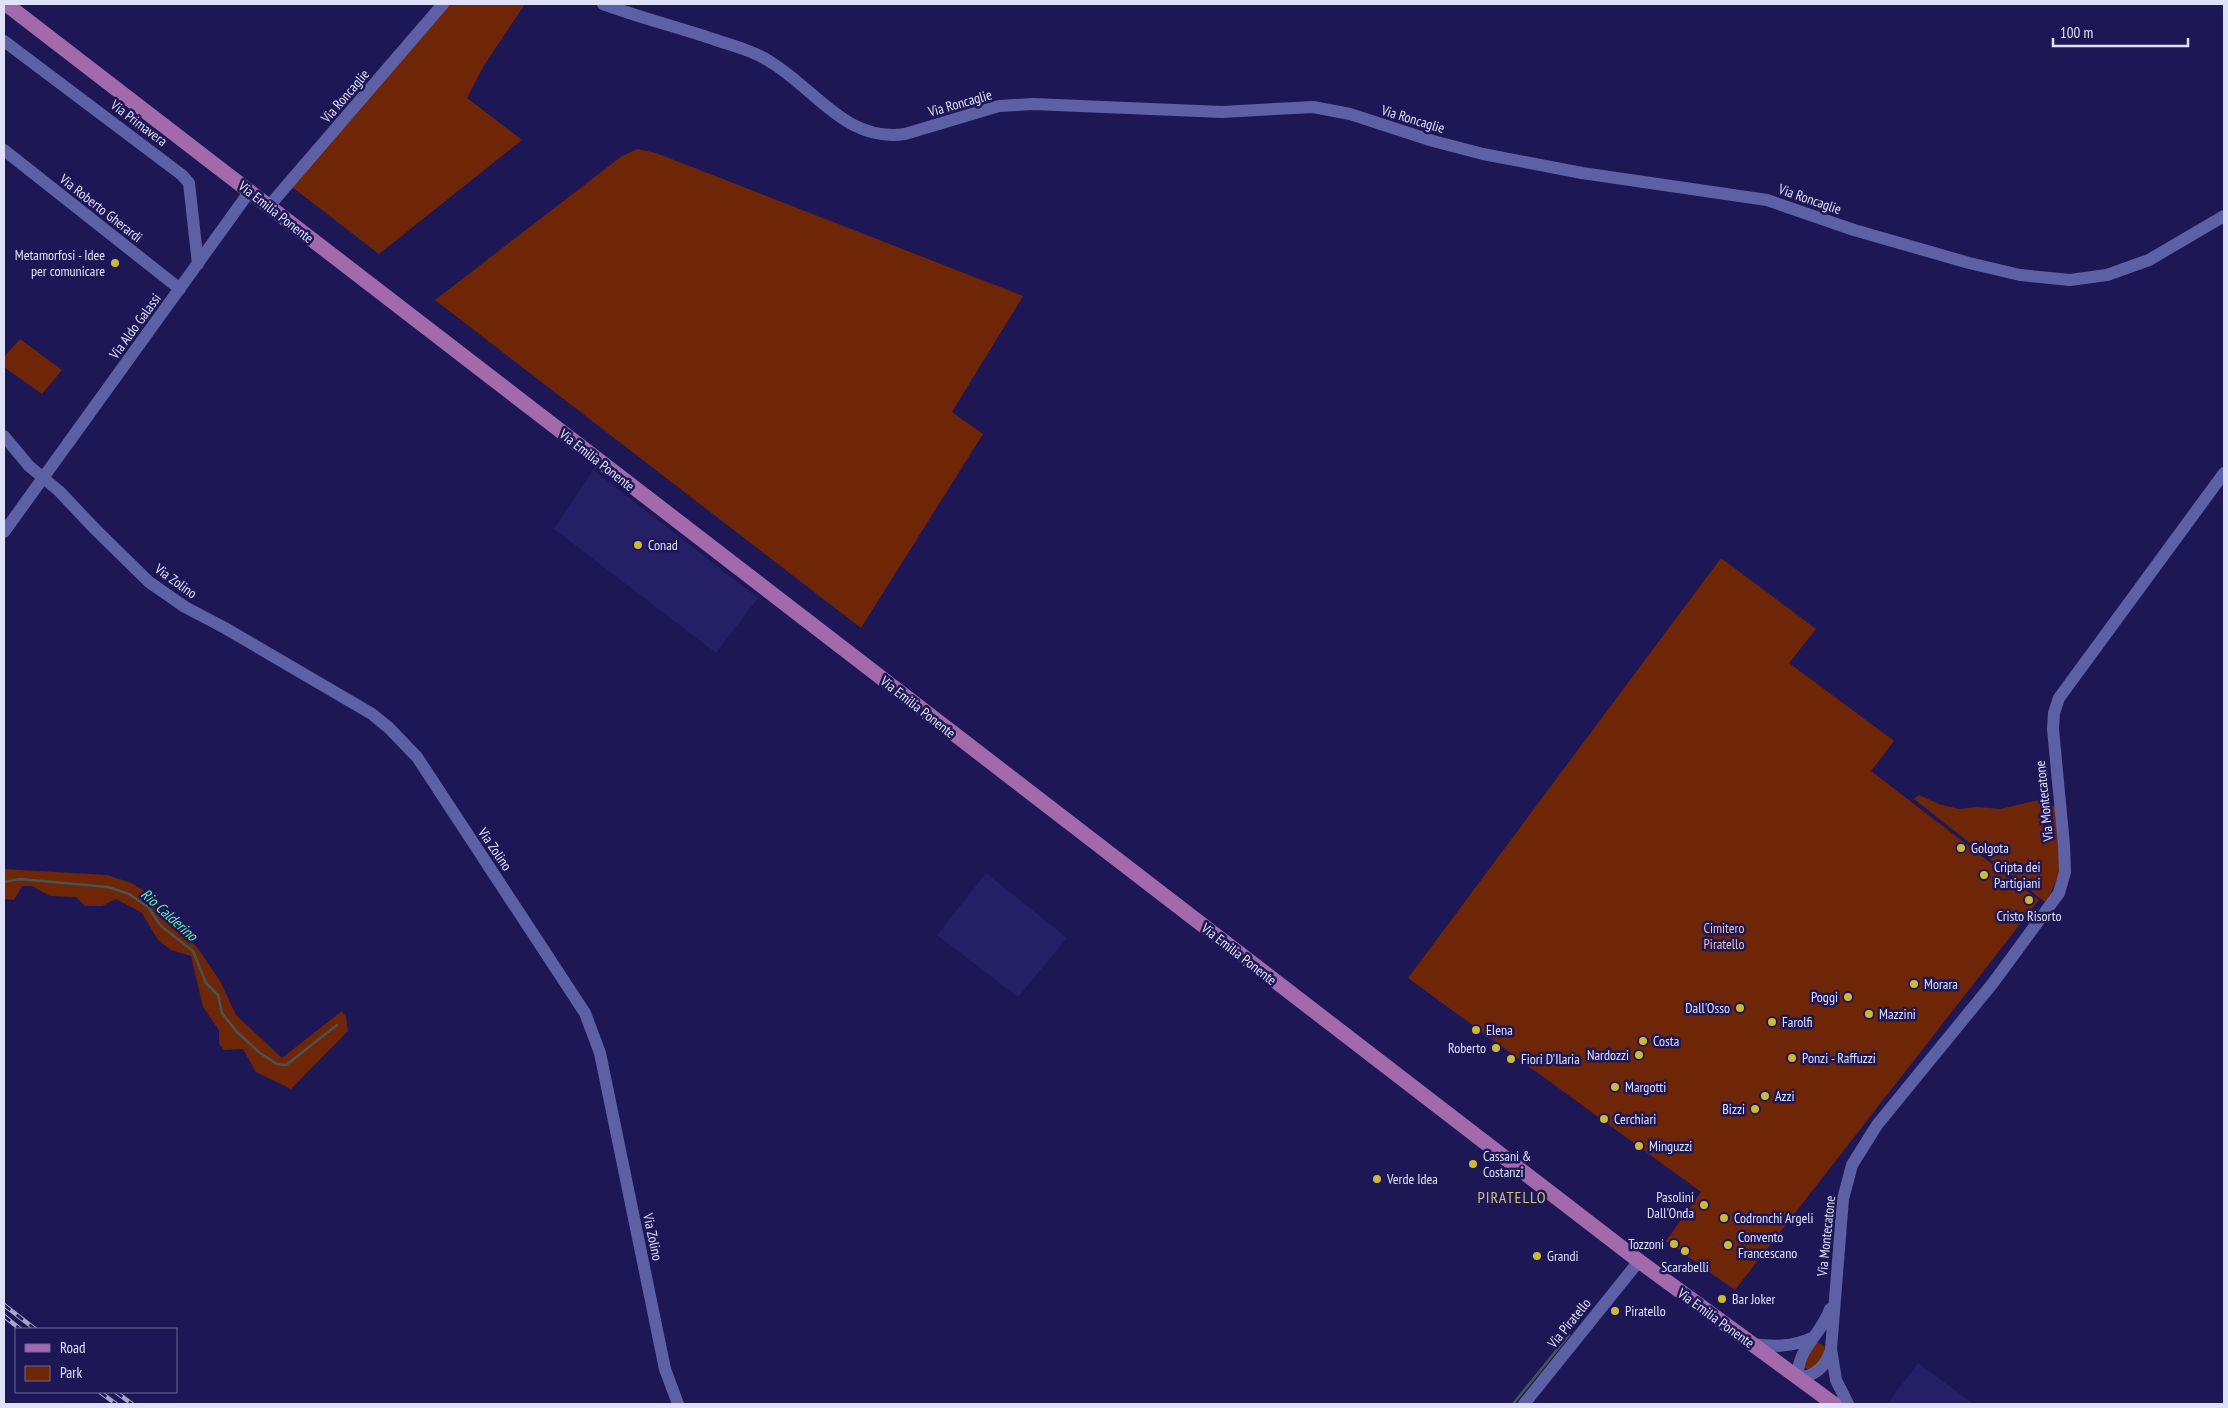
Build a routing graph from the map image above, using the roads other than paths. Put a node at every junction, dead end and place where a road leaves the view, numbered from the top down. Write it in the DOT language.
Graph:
graph roads {
  1 [pos="6,4"];
  2 [pos="443,4"];
  3 [pos="603,4"];
  4 [pos="4,41"];
  5 [pos="4,150"];
  6 [pos="250,191"];
  7 [pos="269,206"];
  8 [pos="2224,216"];
  9 [pos="198,264"];
  10 [pos="180,289"];
  11 [pos="4,436"];
  12 [pos="2224,473"];
  13 [pos="45,478"];
  14 [pos="4,532"];
  15 [pos="1639,1261"];
  16 [pos="1836,1290"];
  17 [pos="1815,1337"];
  18 [pos="1752,1344"];
  19 [pos="1831,1349"];
  20 [pos="1798,1378"];
  21 [pos="678,1404"];
  22 [pos="1524,1404"];
  23 [pos="1834,1404"];
  24 [pos="1848,1404"];
  1 -- 6 [label="main road, Via Emilia Ponente"];
  2 -- 7 [label="street, Via Roncaglie"];
  3 -- 8 [label="street, Via Roncaglie"];
  4 -- 9 [label="street, Via Primavera"];
  5 -- 10 [label="street, Via Roberto Gherardi"];
  6 -- 7 [label="main road, Via Emilia Ponente"];
  6 -- 9 [label="street, Via Aldo Galassi"];
  7 -- 15 [label="main road, Via Emilia Ponente"];
  9 -- 10 [label="street, Via Aldo Galassi"];
  10 -- 13 [label="street, Via Aldo Galassi"];
  11 -- 13 [label="street, Via Zolino"];
  12 -- 16 [label="street, Via Montecatone"];
  13 -- 14 [label="street, Via Aldo Galassi"];
  13 -- 21 [label="street, Via Zolino"];
  15 -- 18 [label="main road, Via Emilia Ponente"];
  15 -- 22 [label="street, Via Piratello"];
  16 -- 17 [label="street, Via Montecatone"];
  16 -- 19 [label="street, Via Montecatone"];
  17 -- 18 [label="street"];
  17 -- 20 [label="street, Via Montecatone"];
  18 -- 20 [label="main road, Via Emilia Ponente"];
  19 -- 20 [label="street, Via Montecatone"];
  19 -- 24 [label="street, Via Montecatone"];
  20 -- 23 [label="main road, Via Emilia Ponente"];
}
